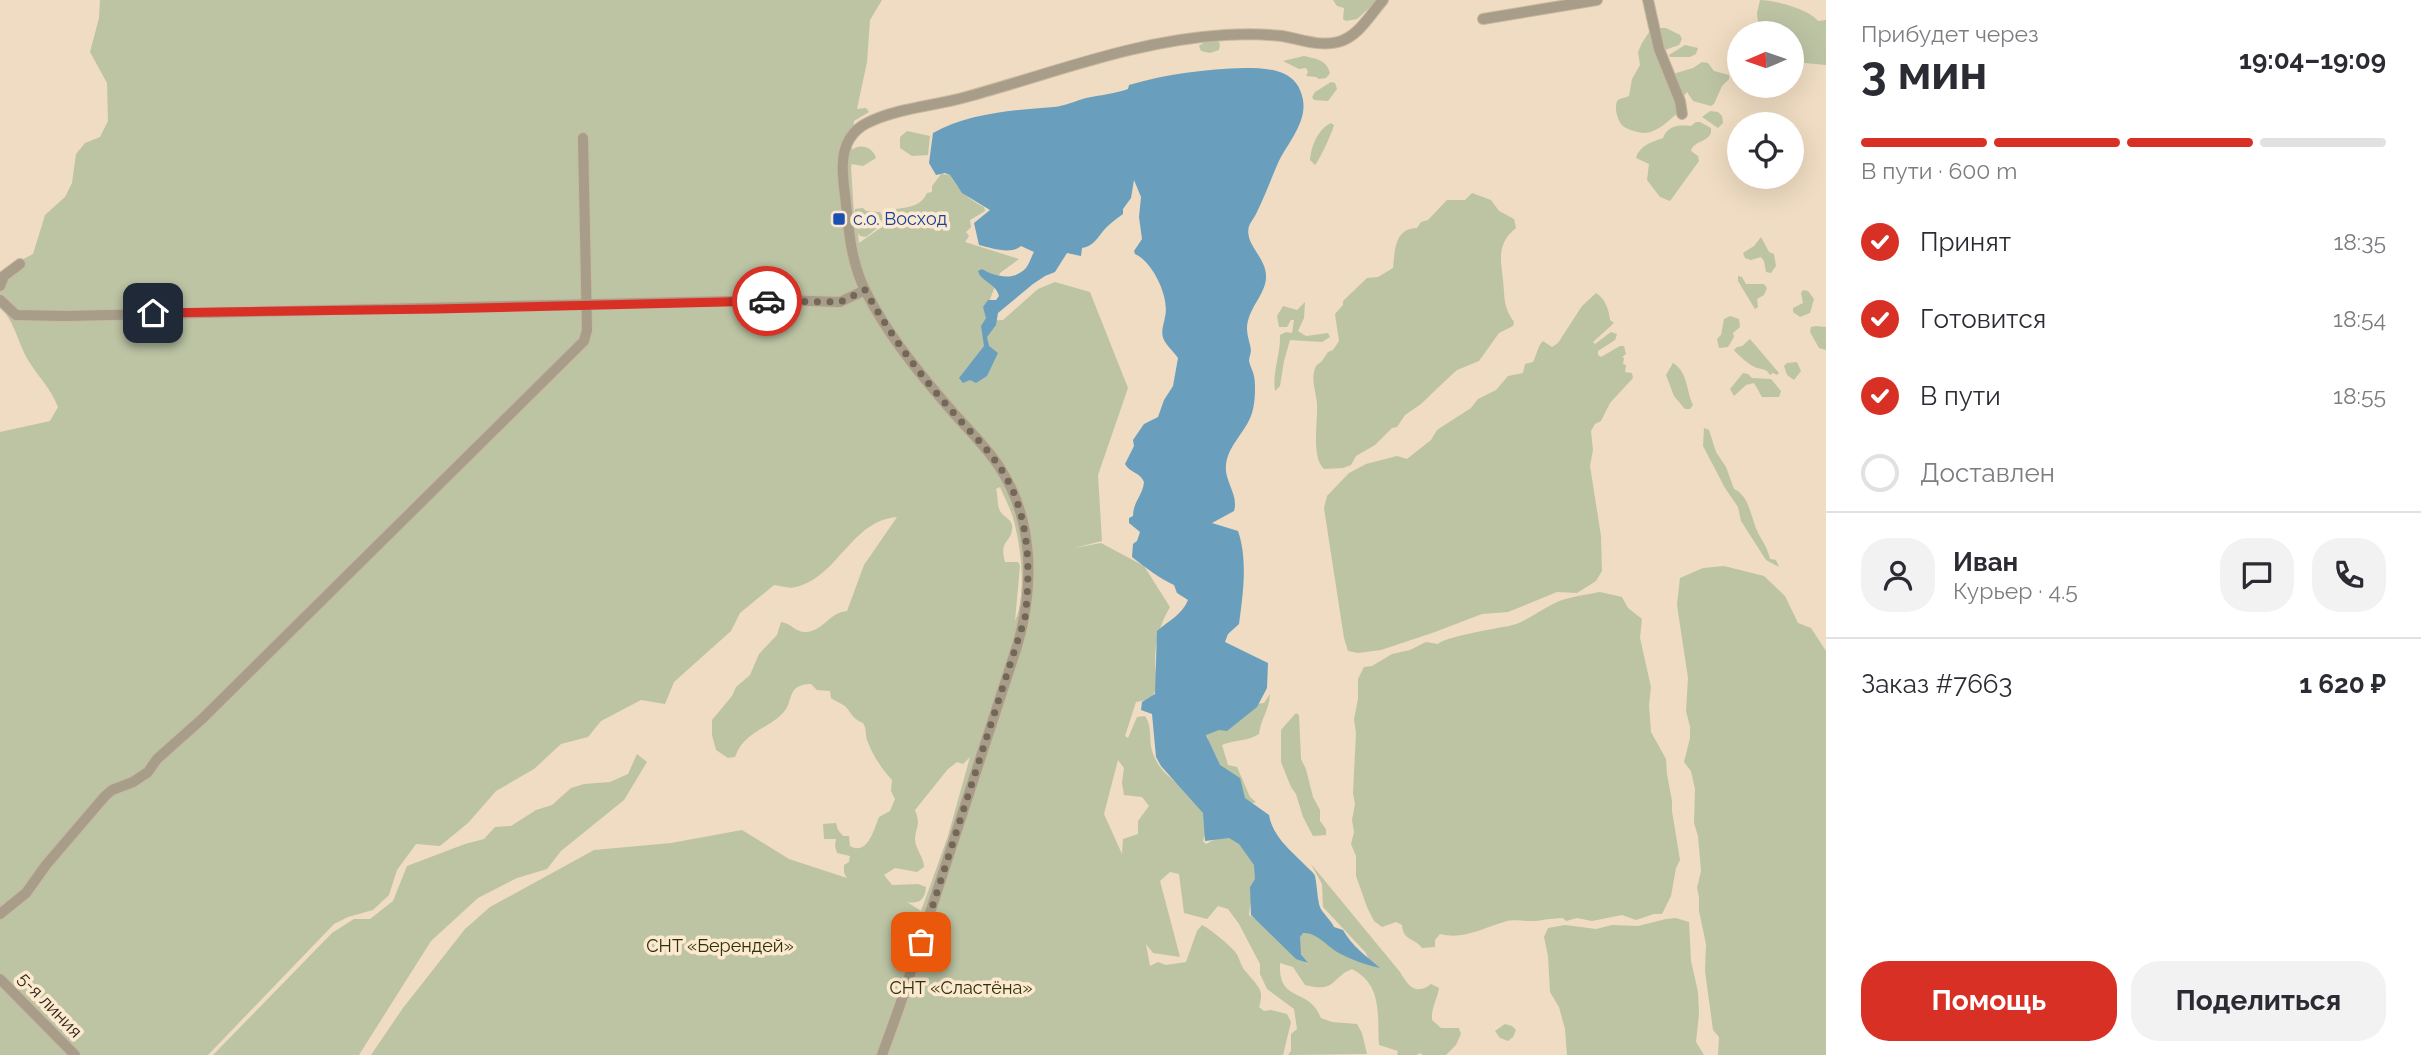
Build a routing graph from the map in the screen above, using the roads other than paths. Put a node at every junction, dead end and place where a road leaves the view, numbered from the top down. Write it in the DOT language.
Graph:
graph roads {
  1 [pos="1382,0"];
  2 [pos="1597,0"];
  3 [pos="1648,0"];
  4 [pos="1483,19"];
  5 [pos="1682,114"];
  6 [pos="583,138"];
  7 [pos="20,264"];
  8 [pos="0,286"];
  9 [pos="865,290"];
  10 [pos="0,300"];
  11 [pos="585,305"];
  12 [pos="0,914"];
  13 [pos="0,979"];
  14 [pos="75,1055"];
  15 [pos="881,1055"];
  1 -- 9 [label="street"];
  2 -- 4 [label="street"];
  3 -- 5 [label="street"];
  6 -- 11 [label="street"];
  7 -- 8 [label="street"];
  9 -- 11 [label="street"];
  9 -- 15 [label="street"];
  10 -- 11 [label="street"];
  11 -- 12 [label="street"];
  13 -- 14 [label="street, 5-я линия"];
}
